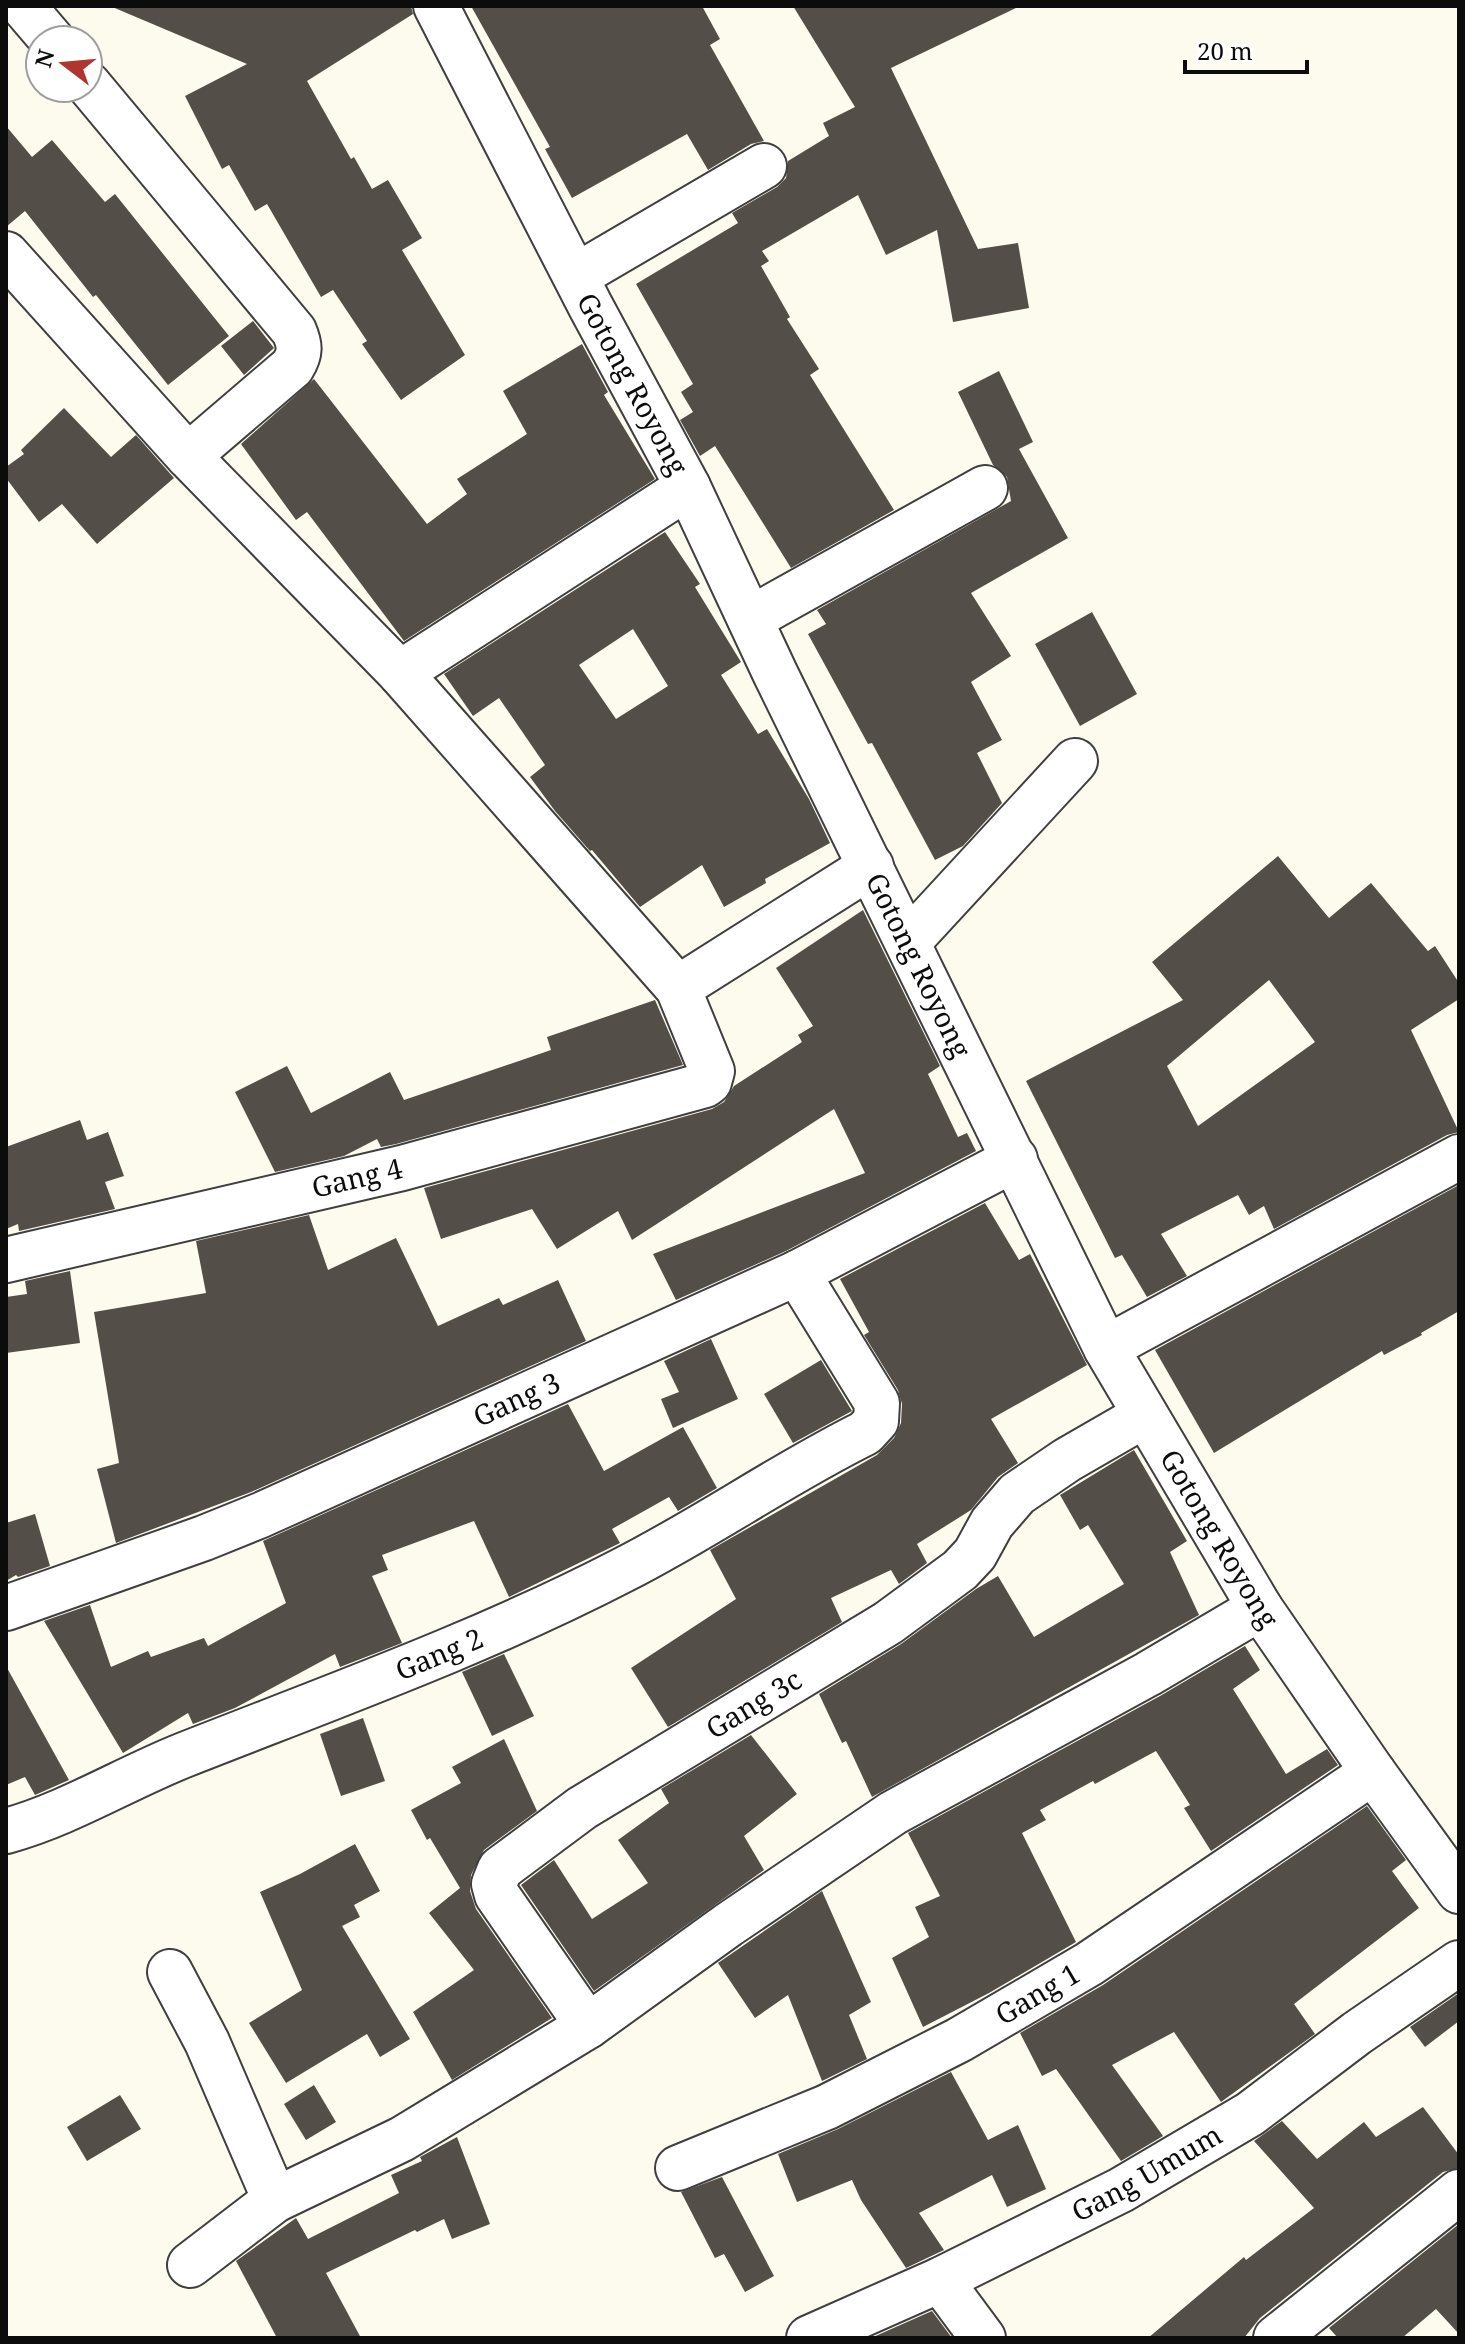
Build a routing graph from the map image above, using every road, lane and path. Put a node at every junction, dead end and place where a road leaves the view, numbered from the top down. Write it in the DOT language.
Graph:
graph roads {
  1 [pos="23,6"];
  2 [pos="436,6"];
  3 [pos="38,24"];
  4 [pos="104,103"];
  5 [pos="764,166"];
  6 [pos="6,254"];
  7 [pos="576,276"];
  8 [pos="188,456"];
  9 [pos="688,487"];
  10 [pos="985,488"];
  11 [pos="750,619"];
  12 [pos="400,673"];
  13 [pos="1075,761"];
  14 [pos="871,866"];
  15 [pos="908,942"];
  16 [pos="678,988"];
  17 [pos="1459,1157"];
  18 [pos="1015,1159"];
  19 [pos="6,1260"];
  20 [pos="797,1273"];
  21 [pos="1106,1348"];
  22 [pos="1145,1415"];
  23 [pos="6,1608"];
  24 [pos="1260,1608"];
  25 [pos="1373,1772"];
  26 [pos="6,1831"];
  27 [pos="1459,1891"];
  28 [pos="1459,1963"];
  29 [pos="170,1972"];
  30 [pos="588,2026"];
  31 [pos="678,2168"];
  32 [pos="1459,2192"];
  33 [pos="275,2200"];
  34 [pos="190,2265"];
  35 [pos="940,2280"];
  36 [pos="809,2338"];
  37 [pos="983,2338"];
  38 [pos="1276,2338"];
  1 -- 3 [label="street"];
  2 -- 7 [label="street, Gotong Royong"];
  4 -- 8 [label="street"];
  5 -- 7 [label="street"];
  6 -- 8 [label="street"];
  7 -- 9 [label="street, Gotong Royong"];
  8 -- 12 [label="street"];
  9 -- 11 [label="street, Gotong Royong"];
  9 -- 12 [label="street"];
  10 -- 11 [label="street"];
  11 -- 14 [label="street, Gotong Royong"];
  12 -- 16 [label="street"];
  13 -- 15 [label="street"];
  14 -- 15 [label="street, Gotong Royong"];
  14 -- 16 [label="street"];
  15 -- 18 [label="street, Gotong Royong"];
  16 -- 19 [label="street, Gang 4"];
  17 -- 21 [label="street"];
  18 -- 20 [label="street, Gang 3"];
  18 -- 21 [label="street, Gotong Royong"];
  20 -- 23 [label="street, Gang 3"];
  20 -- 26 [label="street, Gang 2"];
  21 -- 22 [label="street, Gotong Royong"];
  22 -- 24 [label="street, Gotong Royong"];
  22 -- 30 [label="street, Gang 3c"];
  24 -- 25 [label="street, Gotong Royong"];
  24 -- 30 [label="street"];
  25 -- 27 [label="street, Gotong Royong"];
  25 -- 31 [label="street, Gang 1"];
  28 -- 35 [label="street, Gang Umum"];
  29 -- 33 [label="street"];
  30 -- 33 [label="street"];
  32 -- 38 [label="street"];
  33 -- 34 [label="street"];
  35 -- 36 [label="street, Gang Umum"];
  35 -- 37 [label="street"];
}
